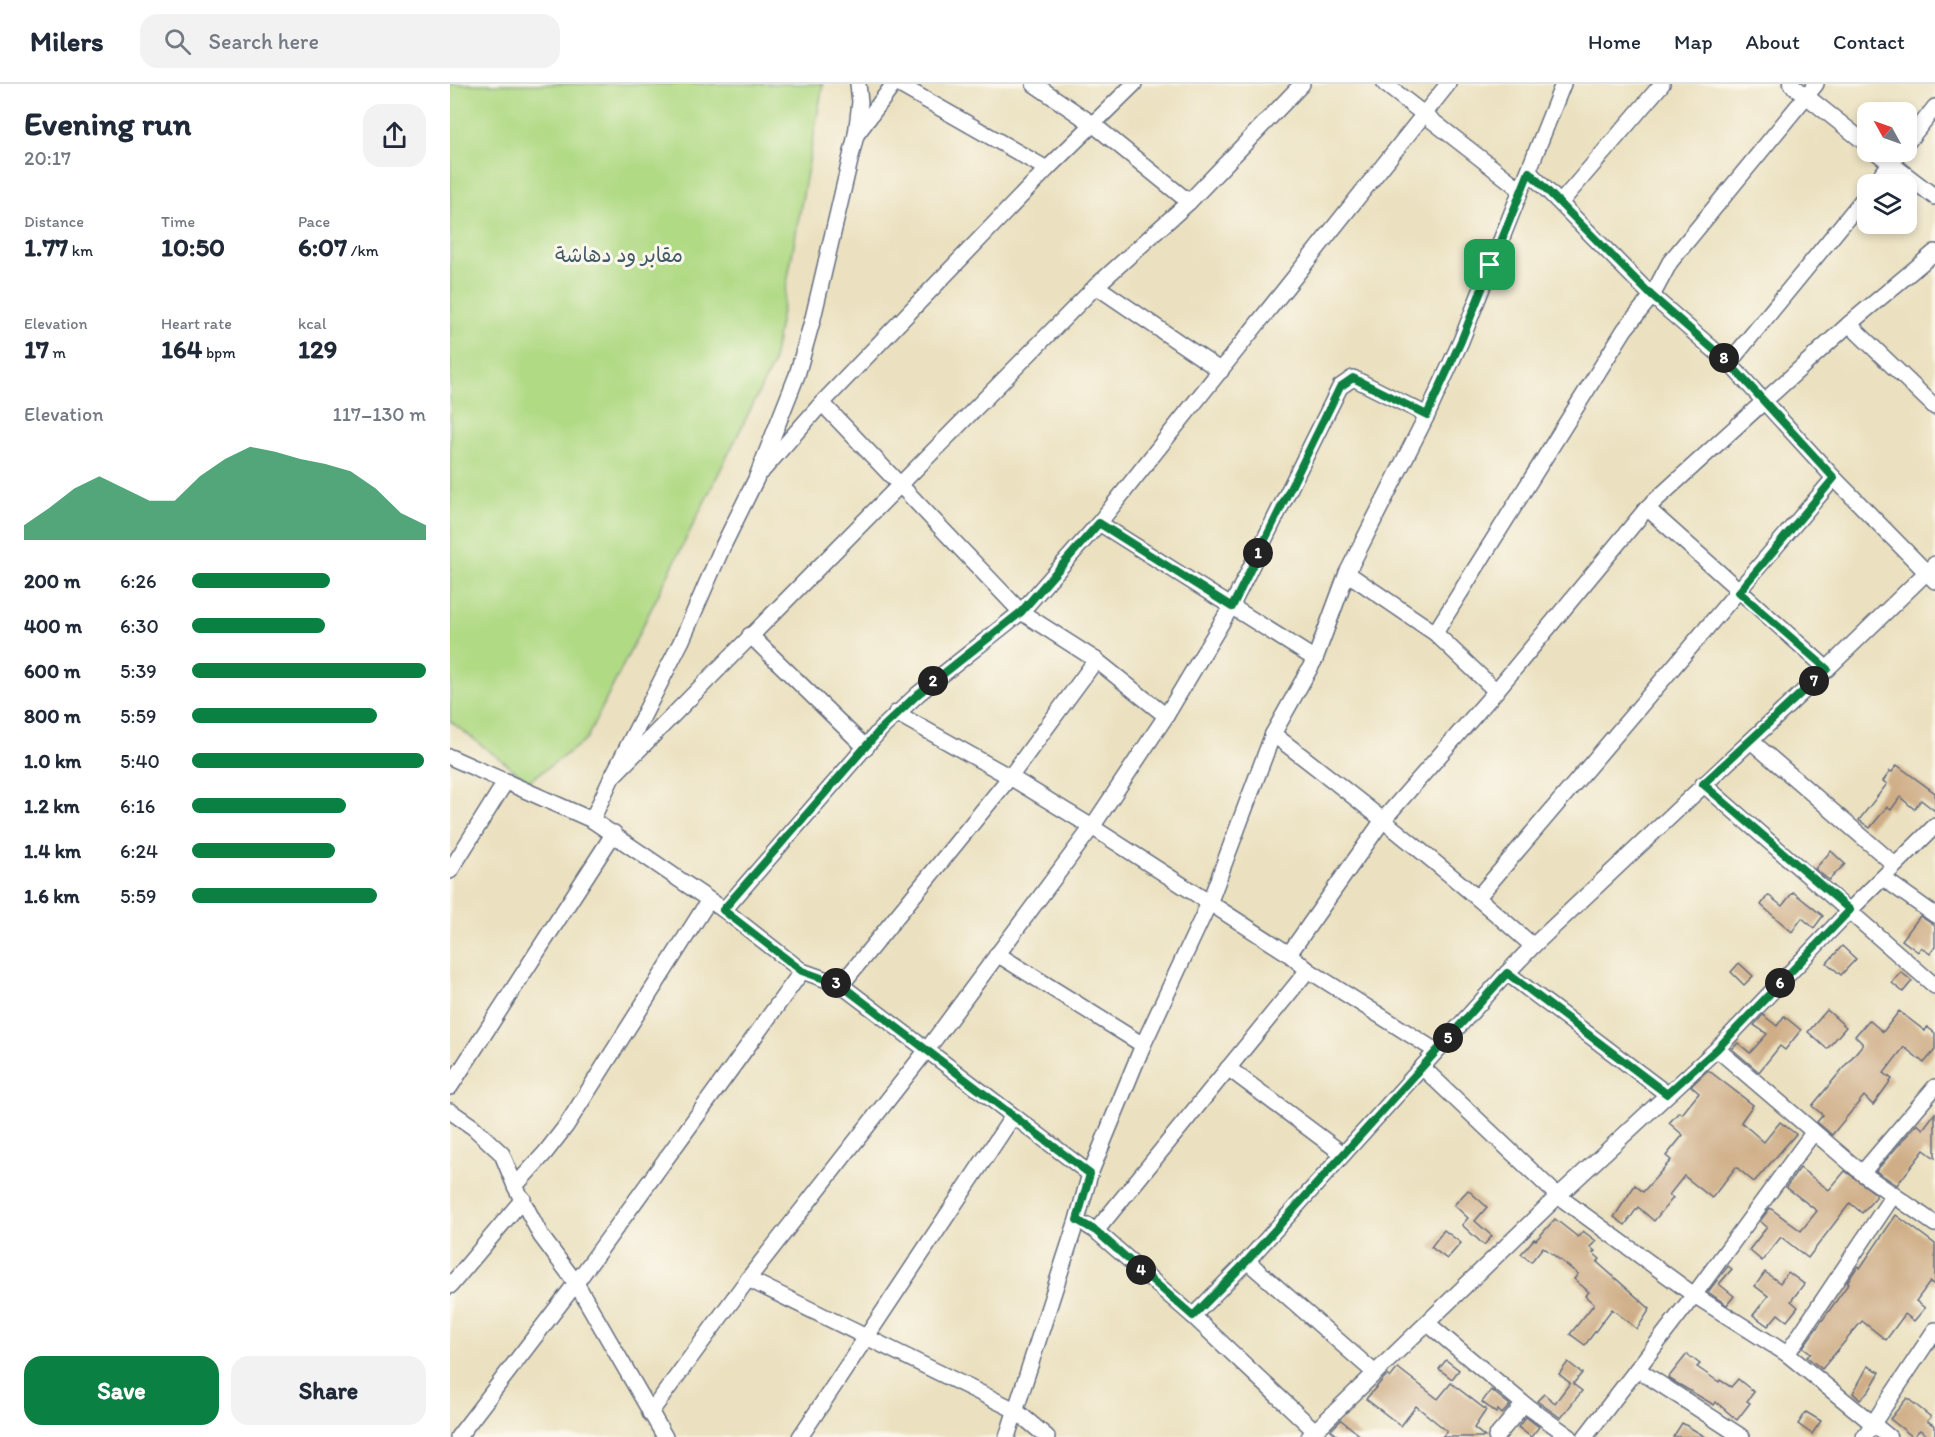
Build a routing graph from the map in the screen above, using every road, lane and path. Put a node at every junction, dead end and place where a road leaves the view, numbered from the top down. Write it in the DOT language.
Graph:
graph roads {
  1 [pos="858,84"];
  2 [pos="896,84"];
  3 [pos="1034,84"];
  4 [pos="1134,84"];
  5 [pos="1302,84"];
  6 [pos="1385,84"];
  7 [pos="1448,84"];
  8 [pos="1563,84"];
  9 [pos="1662,84"];
  10 [pos="1791,84"];
  11 [pos="1053,89"];
  12 [pos="1811,90"];
  13 [pos="1935,107"];
  14 [pos="1424,115"];
  15 [pos="1094,125"];
  16 [pos="1917,130"];
  17 [pos="1857,134"];
  18 [pos="856,135"];
  19 [pos="1893,162"];
  20 [pos="1900,162"];
  21 [pos="1047,169"];
  22 [pos="1529,172"];
  23 [pos="1882,174"];
  24 [pos="1520,189"];
  25 [pos="1935,197"];
  26 [pos="1190,202"];
  27 [pos="1561,202"];
  28 [pos="1857,206"];
  29 [pos="1935,252"];
  30 [pos="1096,286"];
  31 [pos="1652,296"];
  32 [pos="1849,324"];
  33 [pos="1729,363"];
  34 [pos="1221,371"];
  35 [pos="1765,402"];
  36 [pos="822,403"];
  37 [pos="1935,407"];
  38 [pos="1427,415"];
  39 [pos="1834,478"];
  40 [pos="756,479"];
  41 [pos="900,485"];
  42 [pos="1647,508"];
  43 [pos="1099,523"];
  44 [pos="1347,573"];
  45 [pos="1932,573"];
  46 [pos="1739,592"];
  47 [pos="1232,607"];
  48 [pos="1021,612"];
  49 [pos="1435,633"];
  50 [pos="750,635"];
  51 [pos="1315,659"];
  52 [pos="1096,660"];
  53 [pos="1827,669"];
  54 [pos="1496,690"];
  55 [pos="896,713"];
  56 [pos="1166,716"];
  57 [pos="1273,734"];
  58 [pos="1751,741"];
  59 [pos="866,748"];
  60 [pos="450,757"];
  61 [pos="612,777"];
  62 [pos="1010,777"];
  63 [pos="506,782"];
  64 [pos="1703,784"];
  65 [pos="592,820"];
  66 [pos="1383,820"];
  67 [pos="1935,826"];
  68 [pos="1092,827"];
  69 [pos="614,833"];
  70 [pos="1895,865"];
  71 [pos="450,871"];
  72 [pos="1883,878"];
  73 [pos="1478,897"];
  74 [pos="710,900"];
  75 [pos="1210,901"];
  76 [pos="723,910"];
  77 [pos="1850,910"];
  78 [pos="1935,915"];
  79 [pos="1533,946"];
  80 [pos="997,954"];
  81 [pos="1289,954"];
  82 [pos="1308,970"];
  83 [pos="802,971"];
  84 [pos="1507,973"];
  85 [pos="841,985"];
  86 [pos="1935,986"];
  87 [pos="1143,1045"];
  88 [pos="1717,1049"];
  89 [pos="926,1051"];
  90 [pos="1436,1051"];
  91 [pos="1228,1068"];
  92 [pos="1423,1068"];
  93 [pos="450,1087"];
  94 [pos="1935,1087"];
  95 [pos="1667,1094"];
  96 [pos="450,1111"];
  97 [pos="1013,1116"];
  98 [pos="1813,1133"];
  99 [pos="1343,1154"];
  100 [pos="1862,1173"];
  101 [pos="1090,1174"];
  102 [pos="519,1193"];
  103 [pos="1894,1194"];
  104 [pos="1558,1196"];
  105 [pos="1077,1220"];
  106 [pos="1935,1224"];
  107 [pos="1096,1231"];
  108 [pos="1247,1261"];
  109 [pos="748,1279"];
  110 [pos="576,1283"];
  111 [pos="450,1287"];
  112 [pos="1694,1295"];
  113 [pos="1193,1316"];
  114 [pos="1427,1323"];
  115 [pos="1935,1330"];
  116 [pos="868,1337"];
  117 [pos="1787,1354"];
  118 [pos="1637,1369"];
  119 [pos="1375,1373"];
  120 [pos="1524,1404"];
  121 [pos="1015,1410"];
  122 [pos="651,1413"];
  123 [pos="1873,1423"];
  124 [pos="1312,1434"];
  125 [pos="458,1437"];
  126 [pos="665,1437"];
  127 [pos="800,1437"];
  128 [pos="1007,1437"];
  129 [pos="1047,1437"];
  130 [pos="1496,1437"];
  131 [pos="1570,1437"];
  132 [pos="1585,1437"];
  133 [pos="1742,1437"];
  134 [pos="1864,1437"];
  135 [pos="1889,1437"];
  1 -- 18 [label="street"];
  2 -- 18 [label="street"];
  2 -- 21 [label="street"];
  3 -- 11 [label="street"];
  4 -- 15 [label="street"];
  5 -- 26 [label="street"];
  6 -- 14 [label="street"];
  7 -- 14 [label="street"];
  8 -- 22 [label="street"];
  9 -- 27 [label="street"];
  10 -- 12 [label="street"];
  11 -- 15 [label="street"];
  12 -- 17 [label="street"];
  12 -- 31 [label="street"];
  13 -- 16 [label="street"];
  14 -- 24 [label="street"];
  14 -- 34 [label="street"];
  15 -- 21 [label="street"];
  15 -- 26 [label="street"];
  18 -- 40 [label="street"];
  19 -- 23 [label="street"];
  20 -- 25 [label="street"];
  21 -- 36 [label="street"];
  22 -- 24 [label="street"];
  22 -- 27 [label="street"];
  24 -- 38 [label="street"];
  26 -- 30 [label="street"];
  27 -- 31 [label="street"];
  28 -- 33 [label="street"];
  29 -- 32 [label="street"];
  30 -- 34 [label="street"];
  30 -- 41 [label="street"];
  31 -- 33 [label="street"];
  31 -- 49 [label="street"];
  32 -- 35 [label="street"];
  32 -- 37 [label="street"];
  33 -- 35 [label="street"];
  34 -- 43 [label="street"];
  35 -- 39 [label="street"];
  35 -- 42 [label="street"];
  36 -- 40 [label="street"];
  36 -- 41 [label="street"];
  38 -- 44 [label="street"];
  38 -- 47 [label="street"];
  39 -- 45 [label="street"];
  39 -- 46 [label="street"];
  40 -- 61 [label="street"];
  41 -- 48 [label="street"];
  41 -- 50 [label="street"];
  42 -- 46 [label="street"];
  42 -- 54 [label="street"];
  43 -- 47 [label="street"];
  43 -- 48 [label="street"];
  44 -- 49 [label="street"];
  44 -- 51 [label="street"];
  45 -- 53 [label="street"];
  46 -- 53 [label="street"];
  46 -- 73 [label="street"];
  47 -- 51 [label="street"];
  47 -- 56 [label="street"];
  48 -- 52 [label="street"];
  48 -- 55 [label="street"];
  49 -- 54 [label="street"];
  50 -- 59 [label="street"];
  50 -- 61 [label="street"];
  51 -- 57 [label="street"];
  52 -- 56 [label="street"];
  52 -- 62 [label="street"];
  53 -- 58 [label="street"];
  54 -- 66 [label="street"];
  55 -- 59 [label="street"];
  55 -- 62 [label="street"];
  56 -- 68 [label="street"];
  57 -- 66 [label="street"];
  57 -- 75 [label="street"];
  58 -- 64 [label="street"];
  58 -- 70 [label="street"];
  59 -- 76 [label="street"];
  60 -- 63 [label="street"];
  61 -- 65 [label="street"];
  62 -- 68 [label="street"];
  62 -- 85 [label="street"];
  63 -- 65 [label="street"];
  63 -- 71 [label="street"];
  64 -- 77 [label="street"];
  64 -- 79 [label="street"];
  65 -- 69 [label="street"];
  66 -- 73 [label="street"];
  66 -- 81 [label="street"];
  67 -- 70 [label="street"];
  68 -- 75 [label="street"];
  68 -- 80 [label="street"];
  69 -- 74 [label="street"];
  69 -- 93 [label="street"];
  70 -- 72 [label="street"];
  72 -- 77 [label="street"];
  72 -- 78 [label="street"];
  73 -- 79 [label="street"];
  74 -- 76 [label="street"];
  74 -- 102 [label="street"];
  75 -- 81 [label="street"];
  75 -- 87 [label="street"];
  76 -- 83 [label="street"];
  77 -- 86 [label="street"];
  77 -- 88 [label="street"];
  79 -- 84 [label="street"];
  80 -- 87 [label="street"];
  80 -- 89 [label="street"];
  81 -- 82 [label="street"];
  82 -- 90 [label="street"];
  82 -- 91 [label="street"];
  83 -- 85 [label="street"];
  83 -- 110 [label="street"];
  84 -- 90 [label="street"];
  84 -- 95 [label="street"];
  85 -- 89 [label="street"];
  87 -- 101 [label="street"];
  88 -- 95 [label="street"];
  88 -- 98 [label="street"];
  89 -- 97 [label="street"];
  89 -- 109 [label="street"];
  90 -- 92 [label="street"];
  91 -- 99 [label="street"];
  91 -- 107 [label="street"];
  92 -- 99 [label="street"];
  92 -- 104 [label="street"];
  94 -- 100 [label="street"];
  95 -- 104 [label="street"];
  96 -- 102 [label="street"];
  97 -- 101 [label="street"];
  97 -- 116 [label="street"];
  98 -- 100 [label="street"];
  98 -- 112 [label="street"];
  99 -- 108 [label="street"];
  100 -- 103 [label="street"];
  101 -- 105 [label="street"];
  102 -- 110 [label="street"];
  102 -- 111 [label="street"];
  103 -- 106 [label="street"];
  103 -- 117 [label="street"];
  104 -- 112 [label="street"];
  104 -- 114 [label="street"];
  105 -- 107 [label="street"];
  105 -- 121 [label="street"];
  107 -- 113 [label="street"];
  108 -- 113 [label="street"];
  108 -- 119 [label="street"];
  109 -- 116 [label="street"];
  109 -- 122 [label="street"];
  110 -- 122 [label="street"];
  110 -- 125 [label="street"];
  112 -- 117 [label="street"];
  112 -- 118 [label="street"];
  113 -- 124 [label="street"];
  114 -- 119 [label="street"];
  114 -- 120 [label="street"];
  115 -- 123 [label="street"];
  116 -- 121 [label="street"];
  116 -- 127 [label="street"];
  117 -- 123 [label="street"];
  118 -- 132 [label="street"];
  118 -- 133 [label="street"];
  119 -- 124 [label="street"];
  120 -- 130 [label="street"];
  120 -- 131 [label="street"];
  121 -- 128 [label="street"];
  121 -- 129 [label="street"];
  122 -- 126 [label="street"];
  123 -- 134 [label="street"];
  123 -- 135 [label="street"];
}
